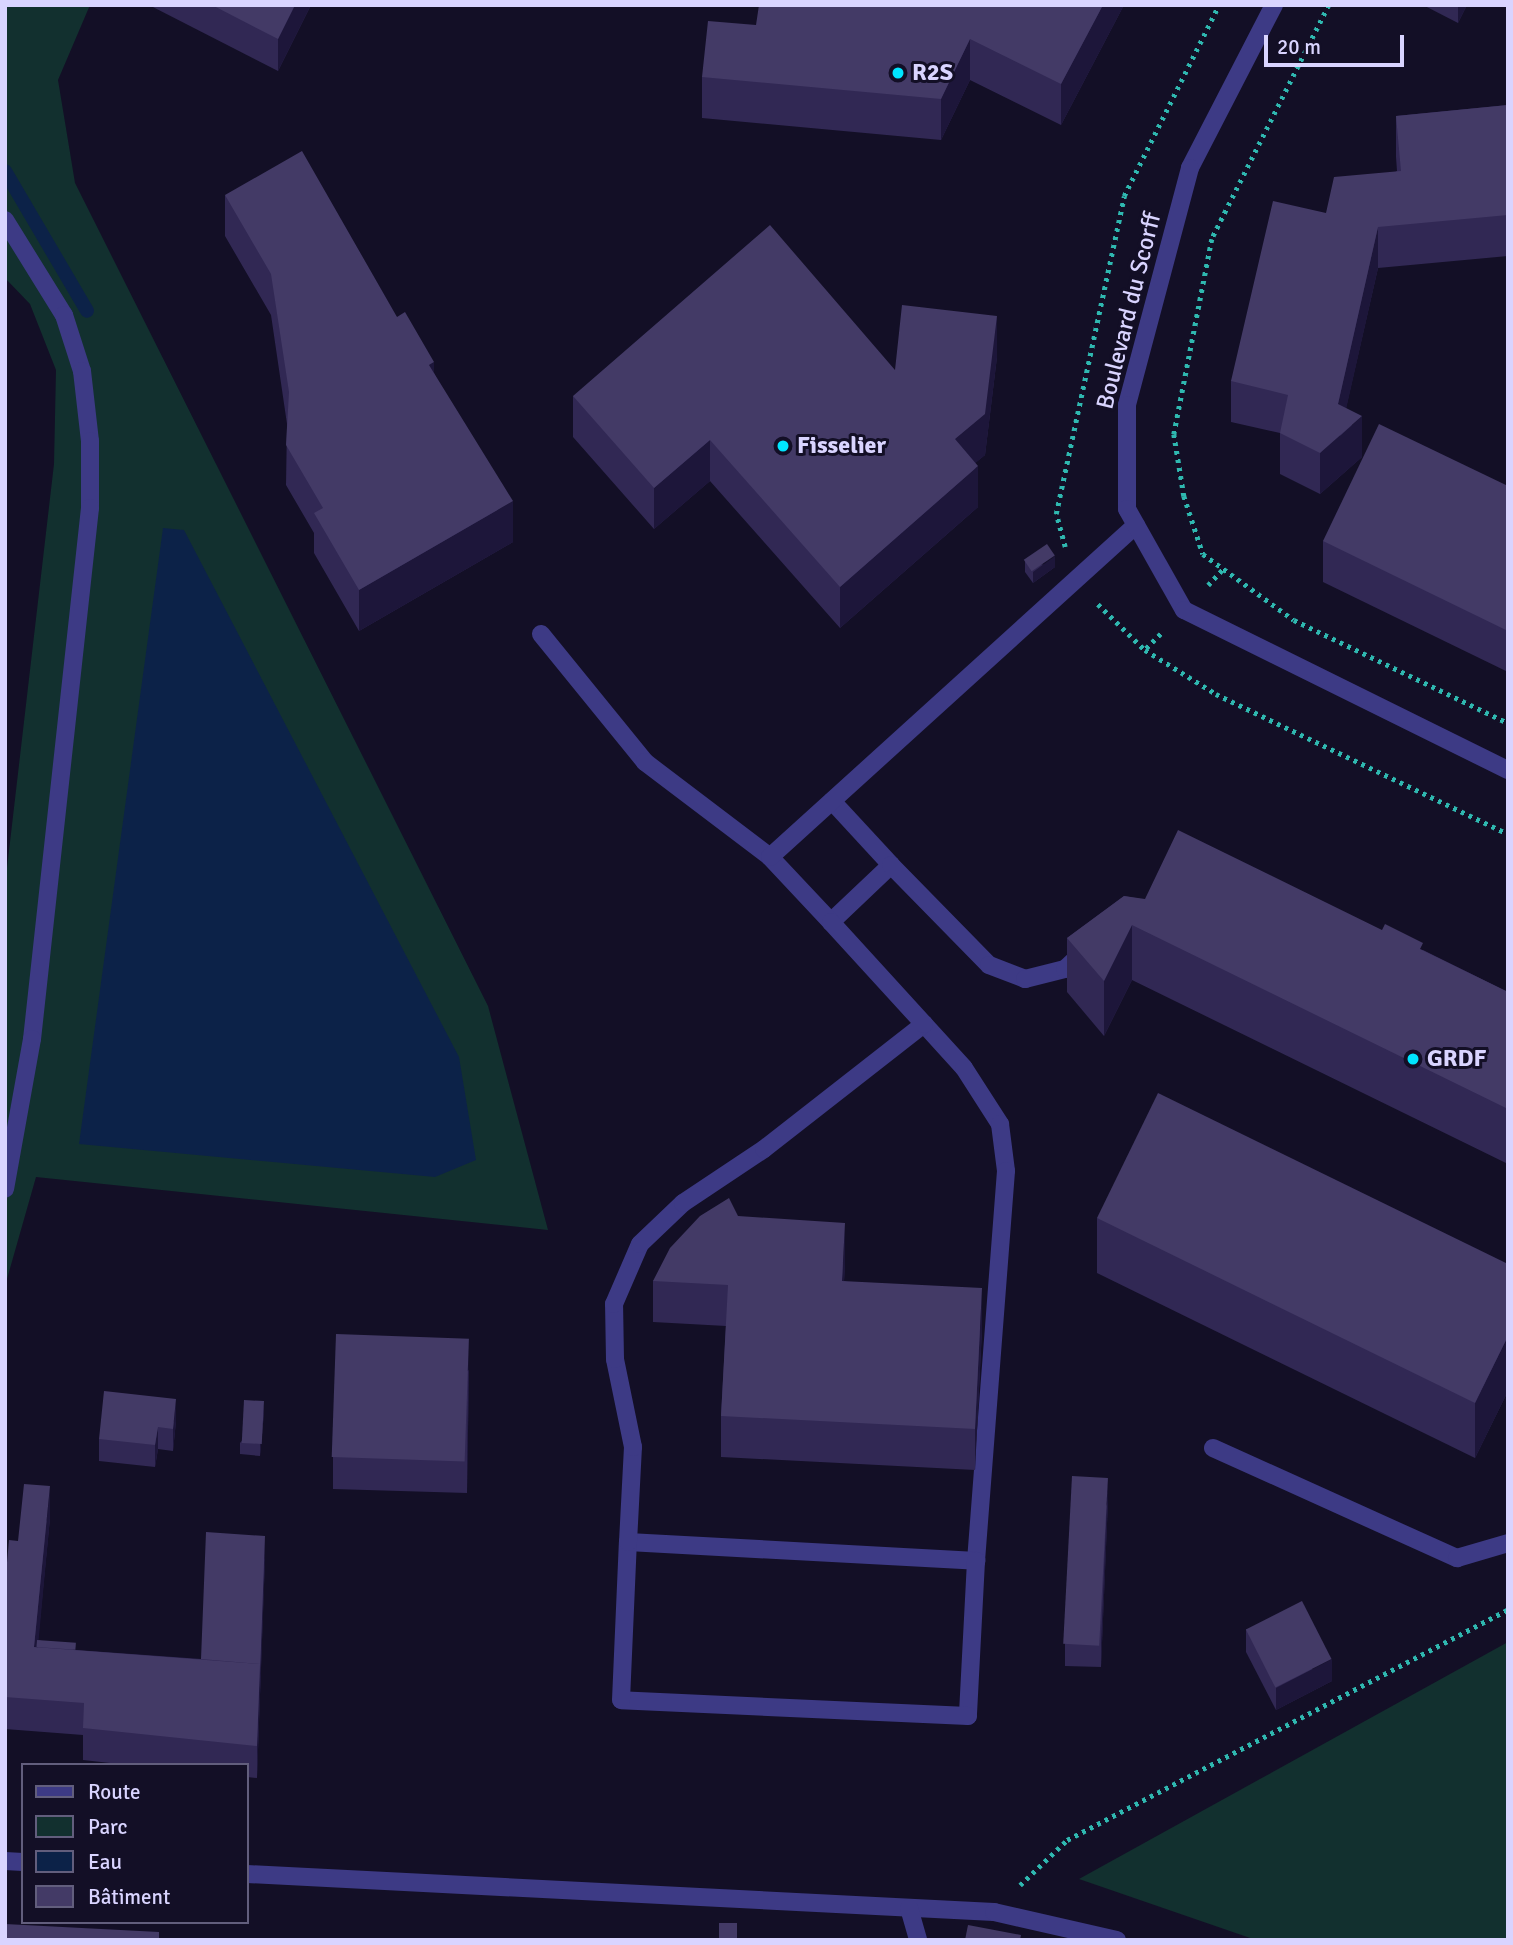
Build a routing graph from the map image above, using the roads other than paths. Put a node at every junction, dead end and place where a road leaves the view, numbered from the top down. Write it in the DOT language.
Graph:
graph roads {
  1 [pos="1274,5"];
  2 [pos="5,220"];
  3 [pos="1136,525"];
  4 [pos="541,634"];
  5 [pos="1508,770"];
  6 [pos="832,801"];
  7 [pos="770,857"];
  8 [pos="891,865"];
  9 [pos="831,922"];
  10 [pos="1093,942"];
  11 [pos="923,1024"];
  12 [pos="13,1105"];
  13 [pos="5,1189"];
  14 [pos="1213,1448"];
  15 [pos="628,1542"];
  16 [pos="1508,1543"];
  17 [pos="976,1560"];
  18 [pos="248,1874"];
  19 [pos="909,1908"];
  20 [pos="1081,1935"];
  21 [pos="918,1940"];
  22 [pos="1117,1940"];
  1 -- 3 [label="street, Boulevard du Scorff"];
  2 -- 12 [label="street"];
  3 -- 5 [label="street, Boulevard du Scorff"];
  3 -- 6 [label="street"];
  4 -- 7 [label="street"];
  6 -- 7 [label="street"];
  6 -- 8 [label="street"];
  7 -- 9 [label="street"];
  8 -- 9 [label="street"];
  8 -- 10 [label="street"];
  9 -- 11 [label="street"];
  11 -- 15 [label="street"];
  11 -- 17 [label="street"];
  12 -- 13 [label="street"];
  14 -- 16 [label="street"];
  15 -- 17 [label="street"];
  15 -- 17 [label="street"];
  18 -- 19 [label="street"];
  19 -- 20 [label="street"];
  19 -- 21 [label="street"];
  20 -- 22 [label="street"];
}
